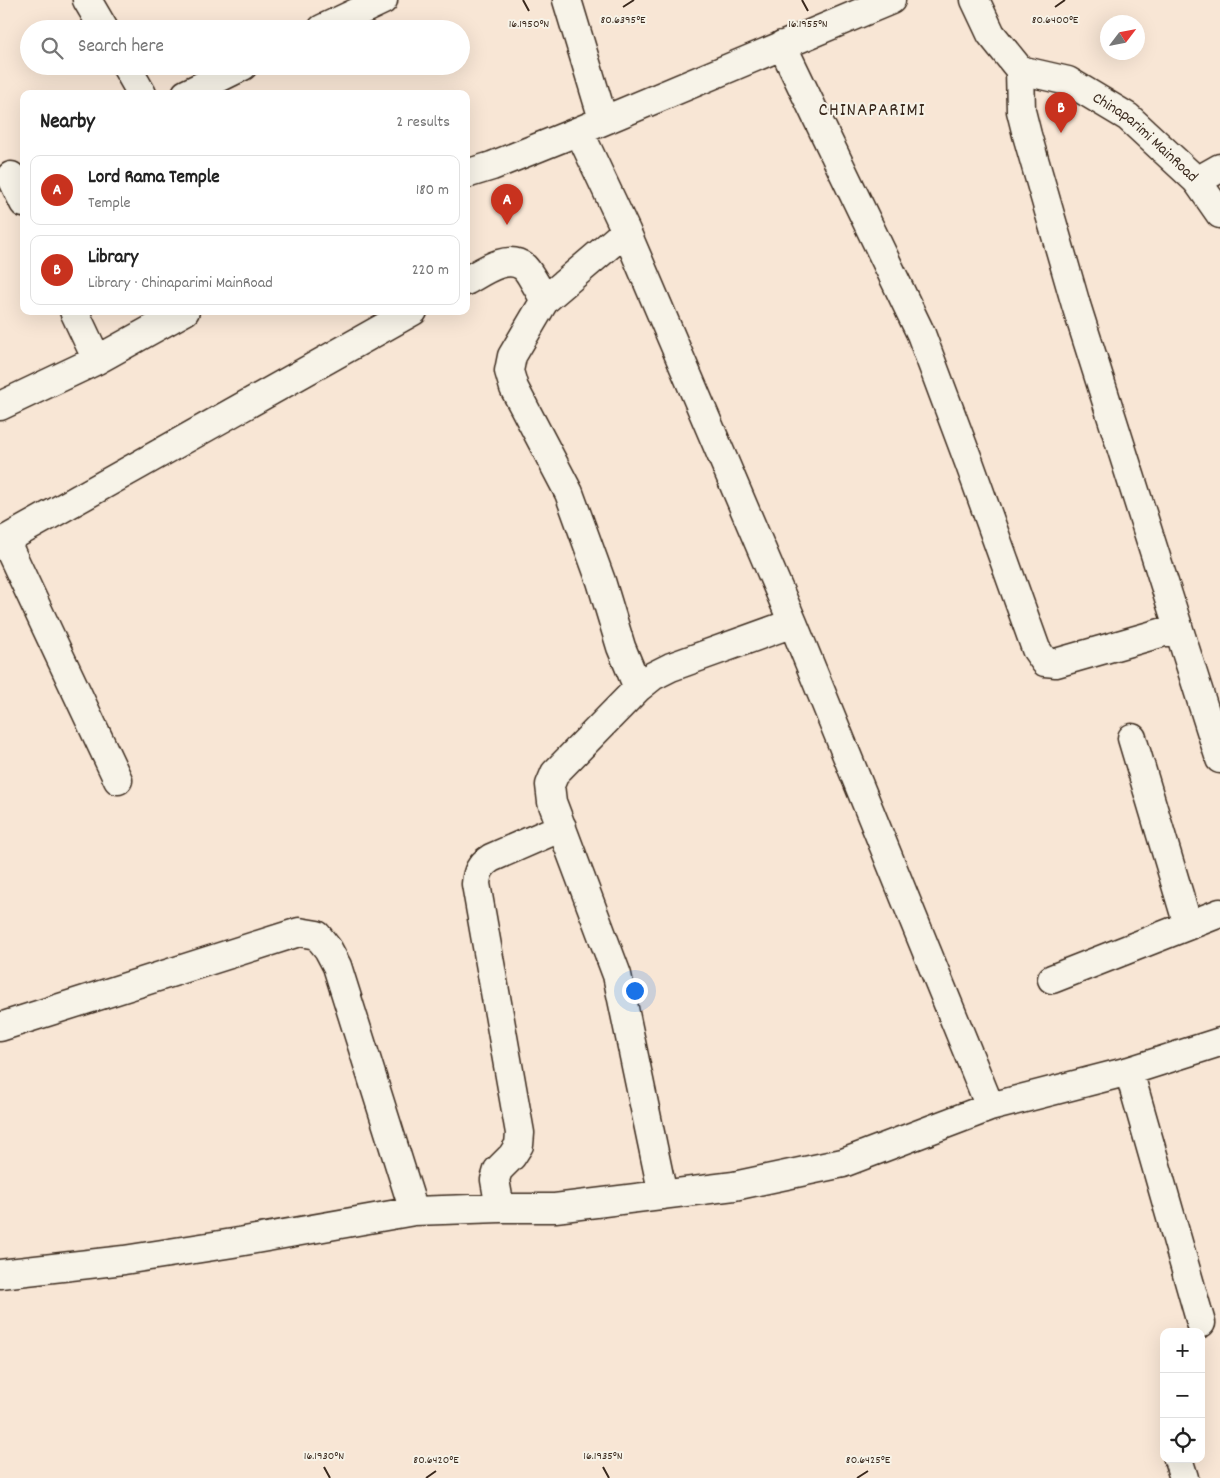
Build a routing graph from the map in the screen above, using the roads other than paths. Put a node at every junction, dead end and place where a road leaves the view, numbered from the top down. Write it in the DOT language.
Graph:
graph roads {
  1 [pos="87,0"];
  2 [pos="383,0"];
  3 [pos="567,0"];
  4 [pos="891,0"];
  5 [pos="976,0"];
  6 [pos="99,20"];
  7 [pos="341,20"];
  8 [pos="782,44"];
  9 [pos="1020,70"];
  10 [pos="131,75"];
  11 [pos="225,75"];
  12 [pos="140,90"];
  13 [pos="194,90"];
  14 [pos="591,125"];
  15 [pos="470,173"];
  16 [pos="12,175"];
  17 [pos="1208,175"];
  18 [pos="20,194"];
  19 [pos="1220,214"];
  20 [pos="626,231"];
  21 [pos="470,280"];
  22 [pos="545,300"];
  23 [pos="76,315"];
  24 [pos="178,315"];
  25 [pos="406,315"];
  26 [pos="97,360"];
  27 [pos="0,406"];
  28 [pos="2,541"];
  29 [pos="794,623"];
  30 [pos="1178,628"];
  31 [pos="638,688"];
  32 [pos="1132,738"];
  33 [pos="1220,759"];
  34 [pos="118,780"];
  35 [pos="562,827"];
  36 [pos="1220,912"];
  37 [pos="1188,925"];
  38 [pos="1052,979"];
  39 [pos="0,1027"];
  40 [pos="1220,1042"];
  41 [pos="1129,1071"];
  42 [pos="990,1107"];
  43 [pos="663,1195"];
  44 [pos="500,1208"];
  45 [pos="414,1211"];
  46 [pos="0,1274"];
  47 [pos="1201,1323"];
  48 [pos="1179,1463"];
  49 [pos="1184,1478"];
  1 -- 6 [label="street"];
  2 -- 7 [label="street"];
  3 -- 14 [label="street"];
  4 -- 8 [label="street"];
  5 -- 9 [label="street"];
  8 -- 14 [label="street"];
  8 -- 30 [label="street"];
  9 -- 17 [label="street, Chinaparimi MainRoad"];
  9 -- 30 [label="street"];
  10 -- 12 [label="street"];
  11 -- 13 [label="street"];
  14 -- 15 [label="street"];
  14 -- 20 [label="street"];
  16 -- 18 [label="street"];
  17 -- 19 [label="street, Chinaparimi MainRoad"];
  20 -- 22 [label="street"];
  20 -- 29 [label="street"];
  21 -- 22 [label="street"];
  22 -- 31 [label="street"];
  23 -- 26 [label="street"];
  24 -- 26 [label="street"];
  25 -- 28 [label="street"];
  26 -- 27 [label="street"];
  28 -- 34 [label="street"];
  29 -- 31 [label="street"];
  29 -- 42 [label="street"];
  30 -- 33 [label="street"];
  31 -- 35 [label="street"];
  32 -- 37 [label="street"];
  35 -- 43 [label="street"];
  35 -- 44 [label="street"];
  36 -- 37 [label="street"];
  37 -- 38 [label="street"];
  39 -- 45 [label="street"];
  40 -- 41 [label="street"];
  41 -- 42 [label="street"];
  41 -- 47 [label="street"];
  42 -- 43 [label="street"];
  43 -- 44 [label="street"];
  44 -- 45 [label="street"];
  45 -- 46 [label="street"];
  48 -- 49 [label="street"];
}
